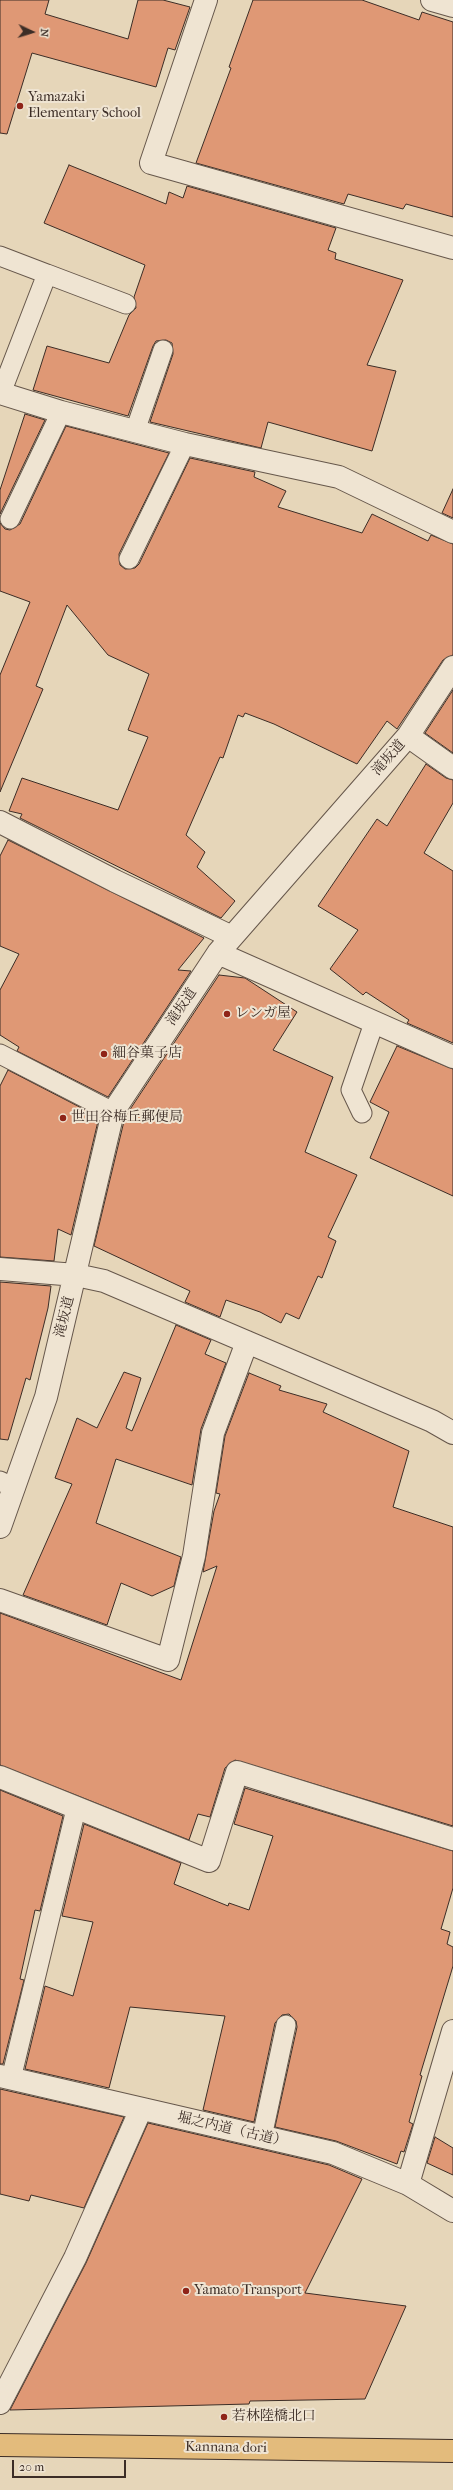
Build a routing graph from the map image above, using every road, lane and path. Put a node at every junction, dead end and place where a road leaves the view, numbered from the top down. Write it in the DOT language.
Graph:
graph roads {
  1 [pos="206,0"];
  2 [pos="432,0"];
  3 [pos="453,6"];
  4 [pos="453,248"];
  5 [pos="0,256"];
  6 [pos="47,274"];
  7 [pos="126,304"];
  8 [pos="163,350"];
  9 [pos="1,393"];
  10 [pos="61,412"];
  11 [pos="135,431"];
  12 [pos="185,444"];
  13 [pos="10,519"];
  14 [pos="453,532"];
  15 [pos="129,559"];
  16 [pos="453,667"];
  17 [pos="408,736"];
  18 [pos="453,768"];
  19 [pos="0,822"];
  20 [pos="225,945"];
  21 [pos="374,1023"];
  22 [pos="0,1054"];
  23 [pos="453,1057"];
  24 [pos="113,1112"];
  25 [pos="362,1113"];
  26 [pos="0,1269"];
  27 [pos="76,1275"];
  28 [pos="248,1342"];
  29 [pos="453,1433"];
  30 [pos="8,1484"];
  31 [pos="0,1527"];
  32 [pos="0,1600"];
  33 [pos="0,1777"];
  34 [pos="76,1809"];
  35 [pos="453,1839"];
  36 [pos="286,2025"];
  37 [pos="453,2032"];
  38 [pos="6,2077"];
  39 [pos="141,2109"];
  40 [pos="262,2137"];
  41 [pos="408,2184"];
  42 [pos="453,2211"];
  43 [pos="0,2403"];
  44 [pos="0,2445"];
  45 [pos="453,2451"];
  1 -- 4 [label="street"];
  2 -- 3 [label="street"];
  5 -- 6 [label="lane"];
  6 -- 7 [label="lane"];
  6 -- 9 [label="lane"];
  8 -- 11 [label="lane"];
  9 -- 10 [label="street"];
  10 -- 11 [label="street"];
  10 -- 13 [label="lane"];
  11 -- 12 [label="street"];
  12 -- 14 [label="street"];
  12 -- 15 [label="lane"];
  16 -- 17 [label="street, 滝坂道"];
  17 -- 18 [label="street"];
  17 -- 20 [label="street, 滝坂道"];
  19 -- 20 [label="street"];
  20 -- 21 [label="street"];
  20 -- 24 [label="street, 滝坂道"];
  21 -- 23 [label="street"];
  21 -- 25 [label="lane"];
  22 -- 24 [label="lane"];
  24 -- 27 [label="street, 滝坂道"];
  26 -- 27 [label="street"];
  27 -- 28 [label="street"];
  27 -- 30 [label="street, 滝坂道"];
  28 -- 29 [label="street"];
  28 -- 32 [label="street"];
  30 -- 31 [label="street, 滝坂道"];
  33 -- 34 [label="street"];
  34 -- 35 [label="street"];
  34 -- 38 [label="lane"];
  36 -- 40 [label="lane"];
  37 -- 41 [label="street"];
  38 -- 39 [label="street, 堀之内道（古道）"];
  39 -- 40 [label="street, 堀之内道（古道）"];
  39 -- 43 [label="street"];
  40 -- 41 [label="street, 堀之内道（古道）"];
  41 -- 42 [label="street, 堀之内道（古道）"];
  44 -- 45 [label="main road, Kannana dori"];
}
